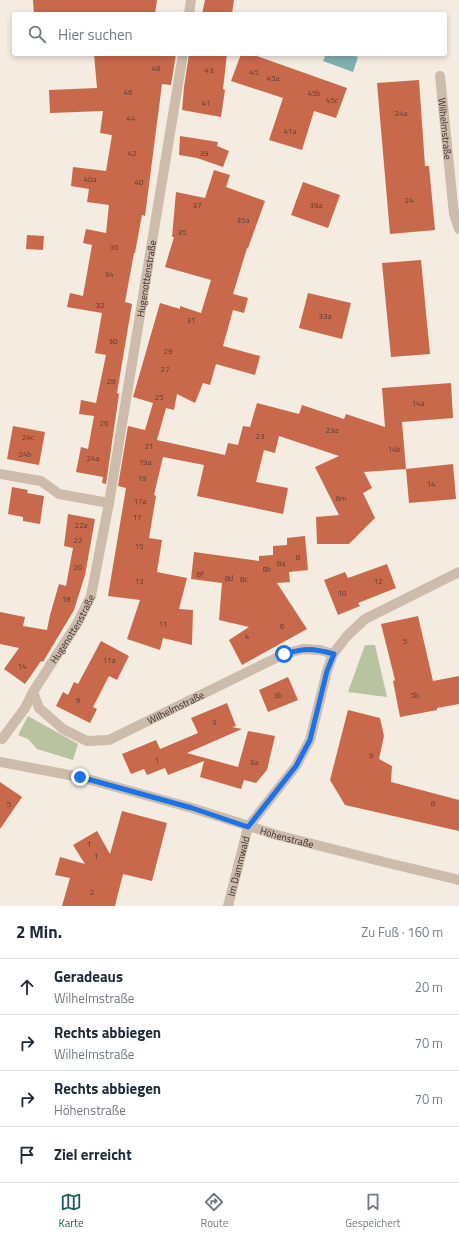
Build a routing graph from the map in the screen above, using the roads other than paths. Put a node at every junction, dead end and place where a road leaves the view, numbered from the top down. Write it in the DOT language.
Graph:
graph roads {
  1 [pos="191,0"];
  2 [pos="189,12"];
  3 [pos="183,56"];
  4 [pos="440,76"];
  5 [pos="459,229"];
  6 [pos="0,474"];
  7 [pos="109,503"];
  8 [pos="459,572"];
  9 [pos="334,654"];
  10 [pos="33,692"];
  11 [pos="2,739"];
  12 [pos="0,762"];
  13 [pos="248,827"];
  14 [pos="459,880"];
  15 [pos="228,906"];
  1 -- 2 [label="street"];
  3 -- 7 [label="street, Hugenottenstraße"];
  4 -- 5 [label="street, Wilhelmstraße"];
  6 -- 7 [label="street"];
  7 -- 10 [label="street, Hugenottenstraße"];
  8 -- 9 [label="street"];
  9 -- 10 [label="street, Wilhelmstraße"];
  9 -- 13 [label="street"];
  10 -- 11 [label="street, Hugenottenstraße"];
  12 -- 13 [label="street, Höhenstraße"];
  13 -- 14 [label="street, Höhenstraße"];
  13 -- 15 [label="street, Im Dammwald"];
}
